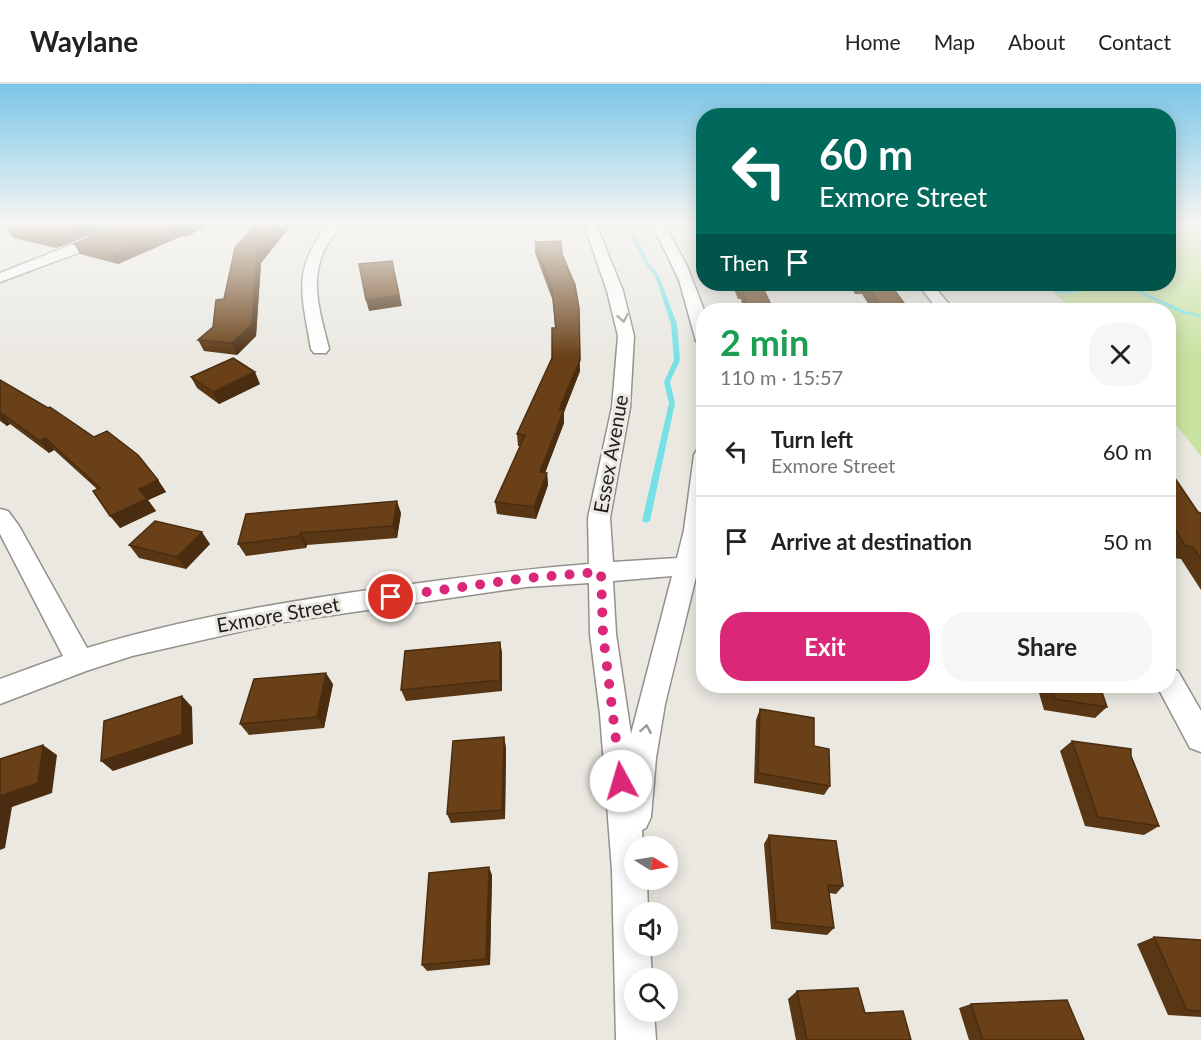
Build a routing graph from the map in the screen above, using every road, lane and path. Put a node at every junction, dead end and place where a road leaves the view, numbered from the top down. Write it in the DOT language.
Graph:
graph roads {
  1 [pos="25,269"];
  2 [pos="309,269"];
  3 [pos="606,269"];
  4 [pos="681,269"];
  5 [pos="0,278"];
  6 [pos="931,291"];
  7 [pos="940,303"];
  8 [pos="696,307"];
  9 [pos="321,349"];
  10 [pos="0,518"];
  11 [pos="696,522"];
  12 [pos="687,566"];
  13 [pos="601,572"];
  14 [pos="80,662"];
  15 [pos="0,692"];
  16 [pos="1175,693"];
  17 [pos="1201,738"];
  18 [pos="626,836"];
  19 [pos="633,836"];
  20 [pos="630,890"];
  21 [pos="636,1040"];
  1 -- 5 [label="street"];
  2 -- 9 [label="street"];
  3 -- 13 [label="street, Essex Avenue, one-way"];
  4 -- 8 [label="street"];
  6 -- 7 [label="street"];
  10 -- 14 [label="street"];
  11 -- 12 [label="street, Essex Avenue"];
  12 -- 13 [label="street, Exmore Street"];
  19 -- 12 [label="street, Essex Avenue, one-way"];
  13 -- 14 [label="street, Exmore Street"];
  13 -- 18 [label="street, Essex Avenue"];
  14 -- 15 [label="street, Exmore Street"];
  16 -- 17 [label="street"];
  20 -- 21 [label="street, Essex Avenue"];
}
